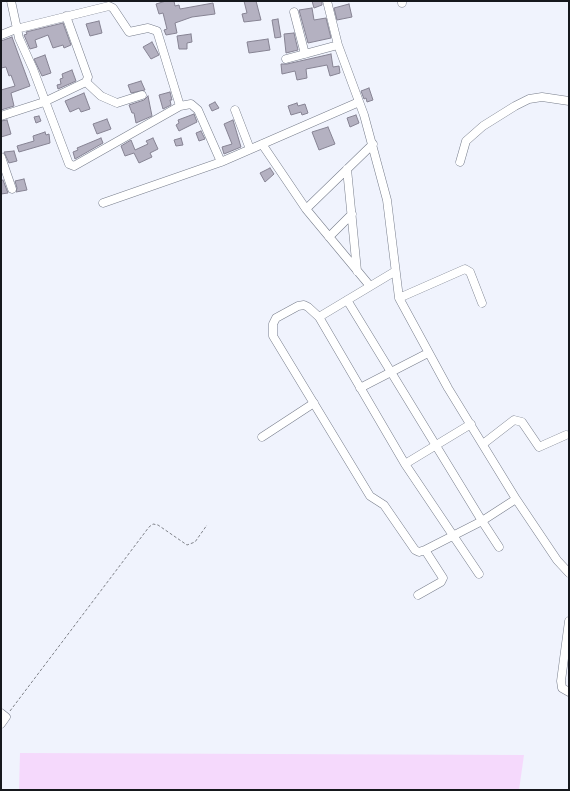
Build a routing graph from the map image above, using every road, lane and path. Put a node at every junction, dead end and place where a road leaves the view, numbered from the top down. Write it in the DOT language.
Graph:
graph roads {
  1 [pos="11,1"];
  2 [pos="327,1"];
  3 [pos="294,12"];
  4 [pos="66,16"];
  5 [pos="16,29"];
  6 [pos="1,35"];
  7 [pos="338,45"];
  8 [pos="305,54"];
  9 [pos="286,59"];
  10 [pos="86,82"];
  11 [pos="142,95"];
  12 [pos="569,101"];
  13 [pos="44,102"];
  14 [pos="359,102"];
  15 [pos="180,106"];
  16 [pos="235,110"];
  17 [pos="1,116"];
  18 [pos="262,144"];
  19 [pos="373,144"];
  20 [pos="250,149"];
  21 [pos="1,157"];
  22 [pos="221,162"];
  23 [pos="460,162"];
  24 [pos="347,169"];
  25 [pos="12,189"];
  26 [pos="103,202"];
  27 [pos="306,208"];
  28 [pos="352,214"];
  29 [pos="329,236"];
  30 [pos="357,271"];
  31 [pos="394,272"];
  32 [pos="370,286"];
  33 [pos="399,298"];
  34 [pos="347,300"];
  35 [pos="482,302"];
  36 [pos="318,316"];
  37 [pos="428,353"];
  38 [pos="392,372"];
  39 [pos="360,388"];
  40 [pos="314,403"];
  41 [pos="471,424"];
  42 [pos="566,435"];
  43 [pos="262,437"];
  44 [pos="483,444"];
  45 [pos="435,446"];
  46 [pos="405,464"];
  47 [pos="516,499"];
  48 [pos="482,521"];
  49 [pos="207,525"];
  50 [pos="452,535"];
  51 [pos="499,547"];
  52 [pos="425,550"];
  53 [pos="569,573"];
  54 [pos="479,574"];
  55 [pos="418,595"];
  56 [pos="569,621"];
  57 [pos="569,692"];
  58 [pos="4,715"];
  59 [pos="1,724"];
  1 -- 5 [label="street"];
  2 -- 7 [label="street"];
  3 -- 8 [label="street"];
  4 -- 5 [label="street"];
  4 -- 10 [label="street"];
  4 -- 15 [label="street"];
  5 -- 6 [label="street"];
  5 -- 13 [label="street"];
  7 -- 8 [label="street"];
  7 -- 14 [label="street"];
  8 -- 9 [label="street"];
  10 -- 11 [label="street"];
  10 -- 13 [label="street"];
  12 -- 23 [label="street"];
  13 -- 15 [label="street"];
  13 -- 17 [label="street"];
  14 -- 18 [label="street"];
  14 -- 19 [label="street"];
  15 -- 22 [label="street"];
  16 -- 20 [label="street"];
  18 -- 20 [label="street"];
  18 -- 27 [label="street"];
  19 -- 24 [label="street"];
  19 -- 31 [label="street"];
  20 -- 22 [label="street"];
  21 -- 25 [label="street"];
  22 -- 26 [label="street"];
  24 -- 27 [label="street"];
  24 -- 28 [label="street"];
  27 -- 29 [label="street"];
  28 -- 29 [label="street"];
  28 -- 30 [label="street"];
  29 -- 30 [label="street"];
  30 -- 32 [label="street"];
  31 -- 32 [label="street"];
  31 -- 33 [label="street"];
  32 -- 34 [label="street"];
  33 -- 35 [label="street"];
  33 -- 37 [label="street"];
  34 -- 36 [label="street"];
  34 -- 38 [label="street"];
  36 -- 39 [label="street"];
  36 -- 40 [label="street"];
  37 -- 38 [label="street"];
  37 -- 41 [label="street"];
  38 -- 39 [label="street"];
  38 -- 45 [label="street"];
  39 -- 46 [label="street"];
  40 -- 43 [label="street"];
  40 -- 52 [label="street"];
  41 -- 44 [label="street"];
  41 -- 45 [label="street"];
  42 -- 44 [label="street"];
  44 -- 47 [label="street"];
  45 -- 46 [label="street"];
  45 -- 48 [label="street"];
  46 -- 50 [label="street"];
  47 -- 48 [label="street"];
  47 -- 53 [label="street"];
  48 -- 50 [label="street"];
  48 -- 51 [label="street"];
  49 -- 58 [label="path"];
  50 -- 52 [label="street"];
  50 -- 54 [label="street"];
  52 -- 55 [label="street"];
  56 -- 57 [label="street"];
  58 -- 59 [label="street"];
}
